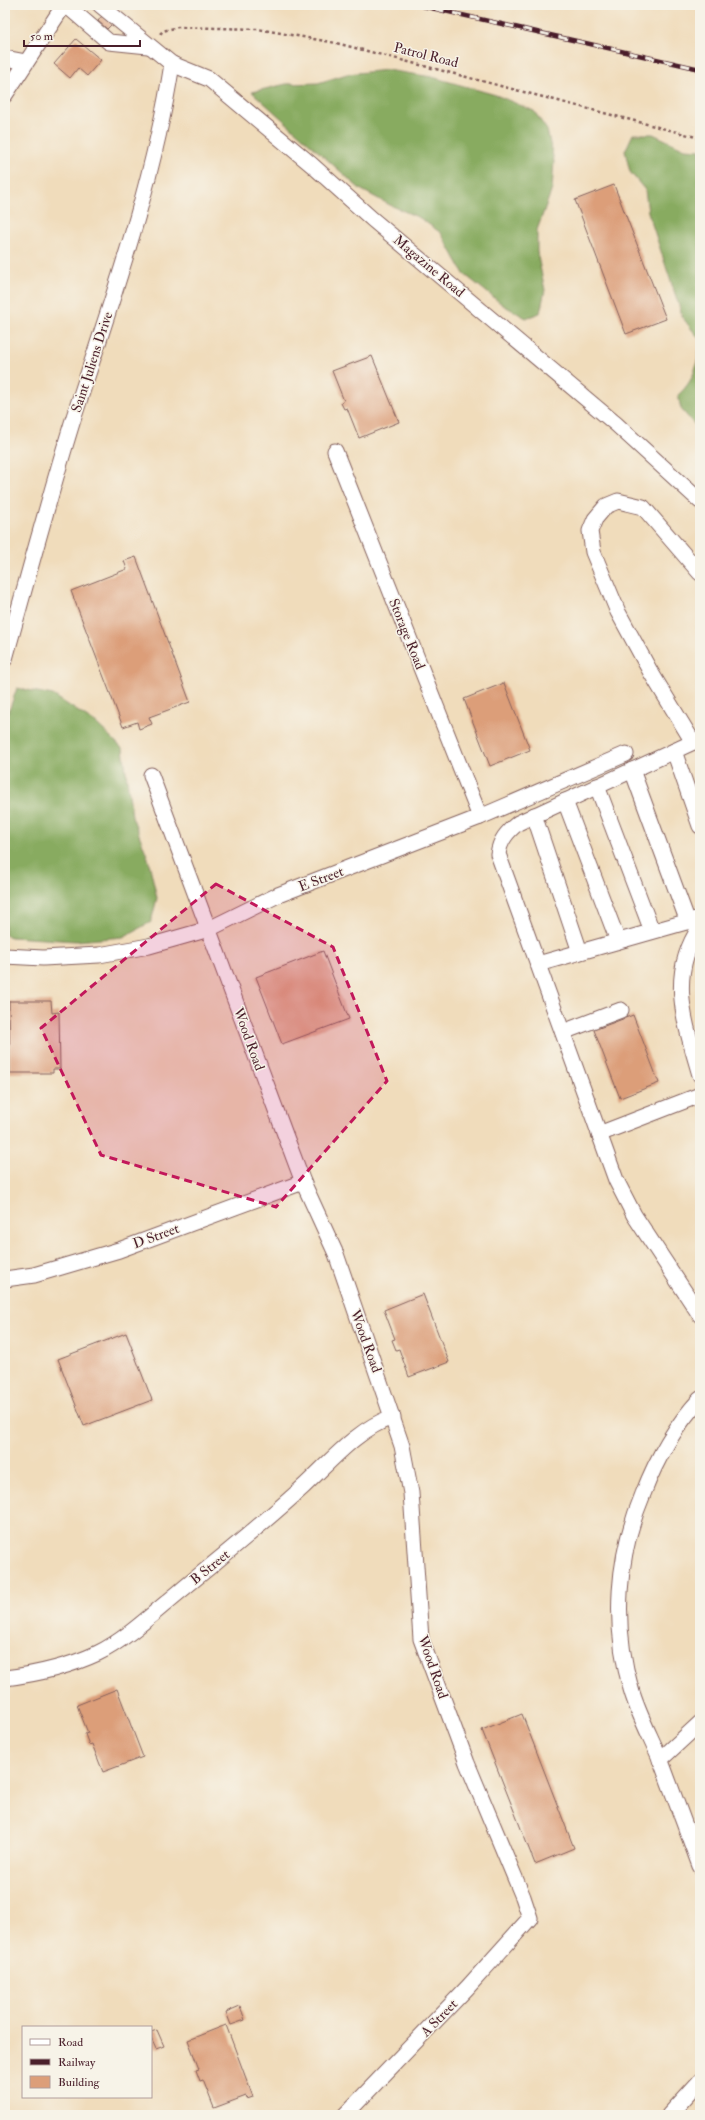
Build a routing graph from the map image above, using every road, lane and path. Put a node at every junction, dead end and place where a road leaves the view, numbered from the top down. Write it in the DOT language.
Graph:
graph roads {
  1 [pos="65,5"];
  2 [pos="100,5"];
  3 [pos="148,46"];
  4 [pos="5,58"];
  5 [pos="26,62"];
  6 [pos="172,64"];
  7 [pos="5,95"];
  8 [pos="700,138"];
  9 [pos="335,451"];
  10 [pos="700,501"];
  11 [pos="700,573"];
  12 [pos="5,659"];
  13 [pos="696,741"];
  14 [pos="674,751"];
  15 [pos="626,754"];
  16 [pos="632,770"];
  17 [pos="151,775"];
  18 [pos="597,786"];
  19 [pos="566,801"];
  20 [pos="534,815"];
  21 [pos="480,817"];
  22 [pos="700,826"];
  23 [pos="696,922"];
  24 [pos="209,929"];
  25 [pos="652,932"];
  26 [pos="618,941"];
  27 [pos="580,952"];
  28 [pos="5,956"];
  29 [pos="538,964"];
  30 [pos="620,1010"];
  31 [pos="562,1032"];
  32 [pos="700,1074"];
  33 [pos="700,1095"];
  34 [pos="599,1134"];
  35 [pos="303,1182"];
  36 [pos="5,1279"];
  37 [pos="700,1314"];
  38 [pos="700,1399"];
  39 [pos="393,1417"];
  40 [pos="5,1678"];
  41 [pos="700,1723"];
  42 [pos="660,1760"];
  43 [pos="700,1866"];
  44 [pos="530,1918"];
  45 [pos="700,2081"];
  46 [pos="345,2115"];
  47 [pos="668,2115"];
  1 -- 3 [label="street"];
  1 -- 5 [label="street"];
  2 -- 3 [label="street, Magazine Road"];
  3 -- 6 [label="street, Magazine Road"];
  3 -- 8 [label="path, Patrol Road"];
  4 -- 5 [label="street"];
  5 -- 7 [label="street"];
  6 -- 10 [label="street, Magazine Road"];
  6 -- 12 [label="street, Saint Juliens Drive"];
  9 -- 21 [label="street, Storage Road"];
  11 -- 13 [label="street"];
  13 -- 14 [label="street"];
  14 -- 16 [label="street"];
  14 -- 22 [label="street"];
  15 -- 21 [label="street, E Street"];
  16 -- 18 [label="street"];
  16 -- 23 [label="street"];
  17 -- 24 [label="street, Wood Road"];
  18 -- 19 [label="street"];
  18 -- 25 [label="street"];
  19 -- 20 [label="street"];
  19 -- 26 [label="street"];
  20 -- 27 [label="street"];
  20 -- 29 [label="street"];
  21 -- 24 [label="street, E Street"];
  23 -- 25 [label="street"];
  23 -- 32 [label="street"];
  24 -- 28 [label="street, E Street"];
  24 -- 35 [label="street, Wood Road"];
  25 -- 26 [label="street"];
  26 -- 27 [label="street"];
  27 -- 29 [label="street"];
  29 -- 31 [label="street"];
  30 -- 31 [label="street"];
  31 -- 34 [label="street"];
  33 -- 34 [label="street"];
  34 -- 37 [label="street"];
  35 -- 36 [label="street, D Street"];
  35 -- 39 [label="street, Wood Road"];
  38 -- 42 [label="street"];
  39 -- 40 [label="street, B Street"];
  39 -- 44 [label="street, Wood Road"];
  41 -- 42 [label="street"];
  42 -- 43 [label="street"];
  44 -- 46 [label="street, A Street"];
  45 -- 47 [label="street"];
}
